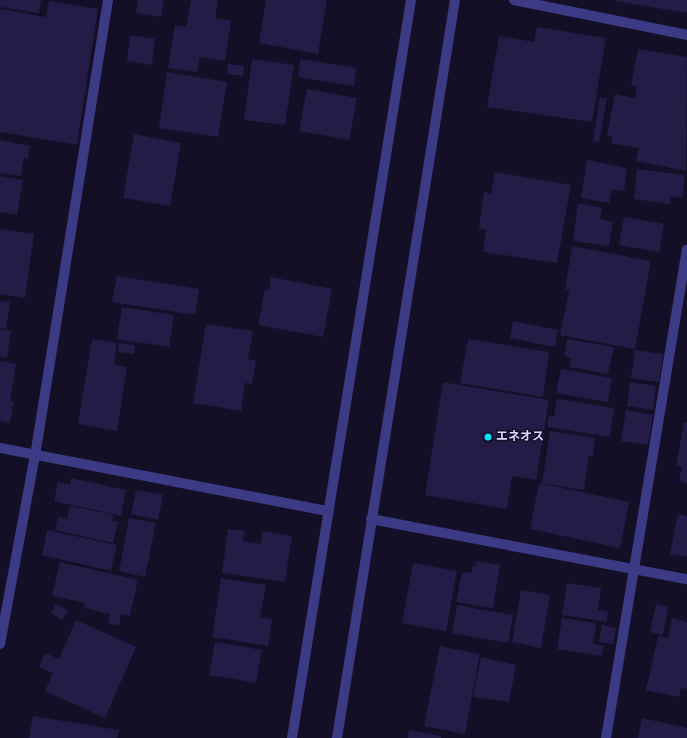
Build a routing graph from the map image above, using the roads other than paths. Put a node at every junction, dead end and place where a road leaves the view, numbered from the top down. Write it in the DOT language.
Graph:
graph roads {
  1 [pos="108,0"];
  2 [pos="411,0"];
  3 [pos="455,0"];
  4 [pos="514,0"];
  5 [pos="687,35"];
  6 [pos="687,250"];
  7 [pos="0,448"];
  8 [pos="35,456"];
  9 [pos="328,511"];
  10 [pos="371,520"];
  11 [pos="633,570"];
  12 [pos="687,579"];
  13 [pos="0,644"];
  14 [pos="292,738"];
  15 [pos="337,738"];
  16 [pos="606,738"];
  1 -- 8 [label="street"];
  2 -- 9 [label="street"];
  3 -- 10 [label="street"];
  4 -- 5 [label="street"];
  6 -- 11 [label="street"];
  7 -- 8 [label="street"];
  8 -- 9 [label="street"];
  8 -- 13 [label="street"];
  9 -- 14 [label="street"];
  10 -- 11 [label="street"];
  10 -- 15 [label="street"];
  11 -- 12 [label="street"];
  11 -- 16 [label="street"];
}
